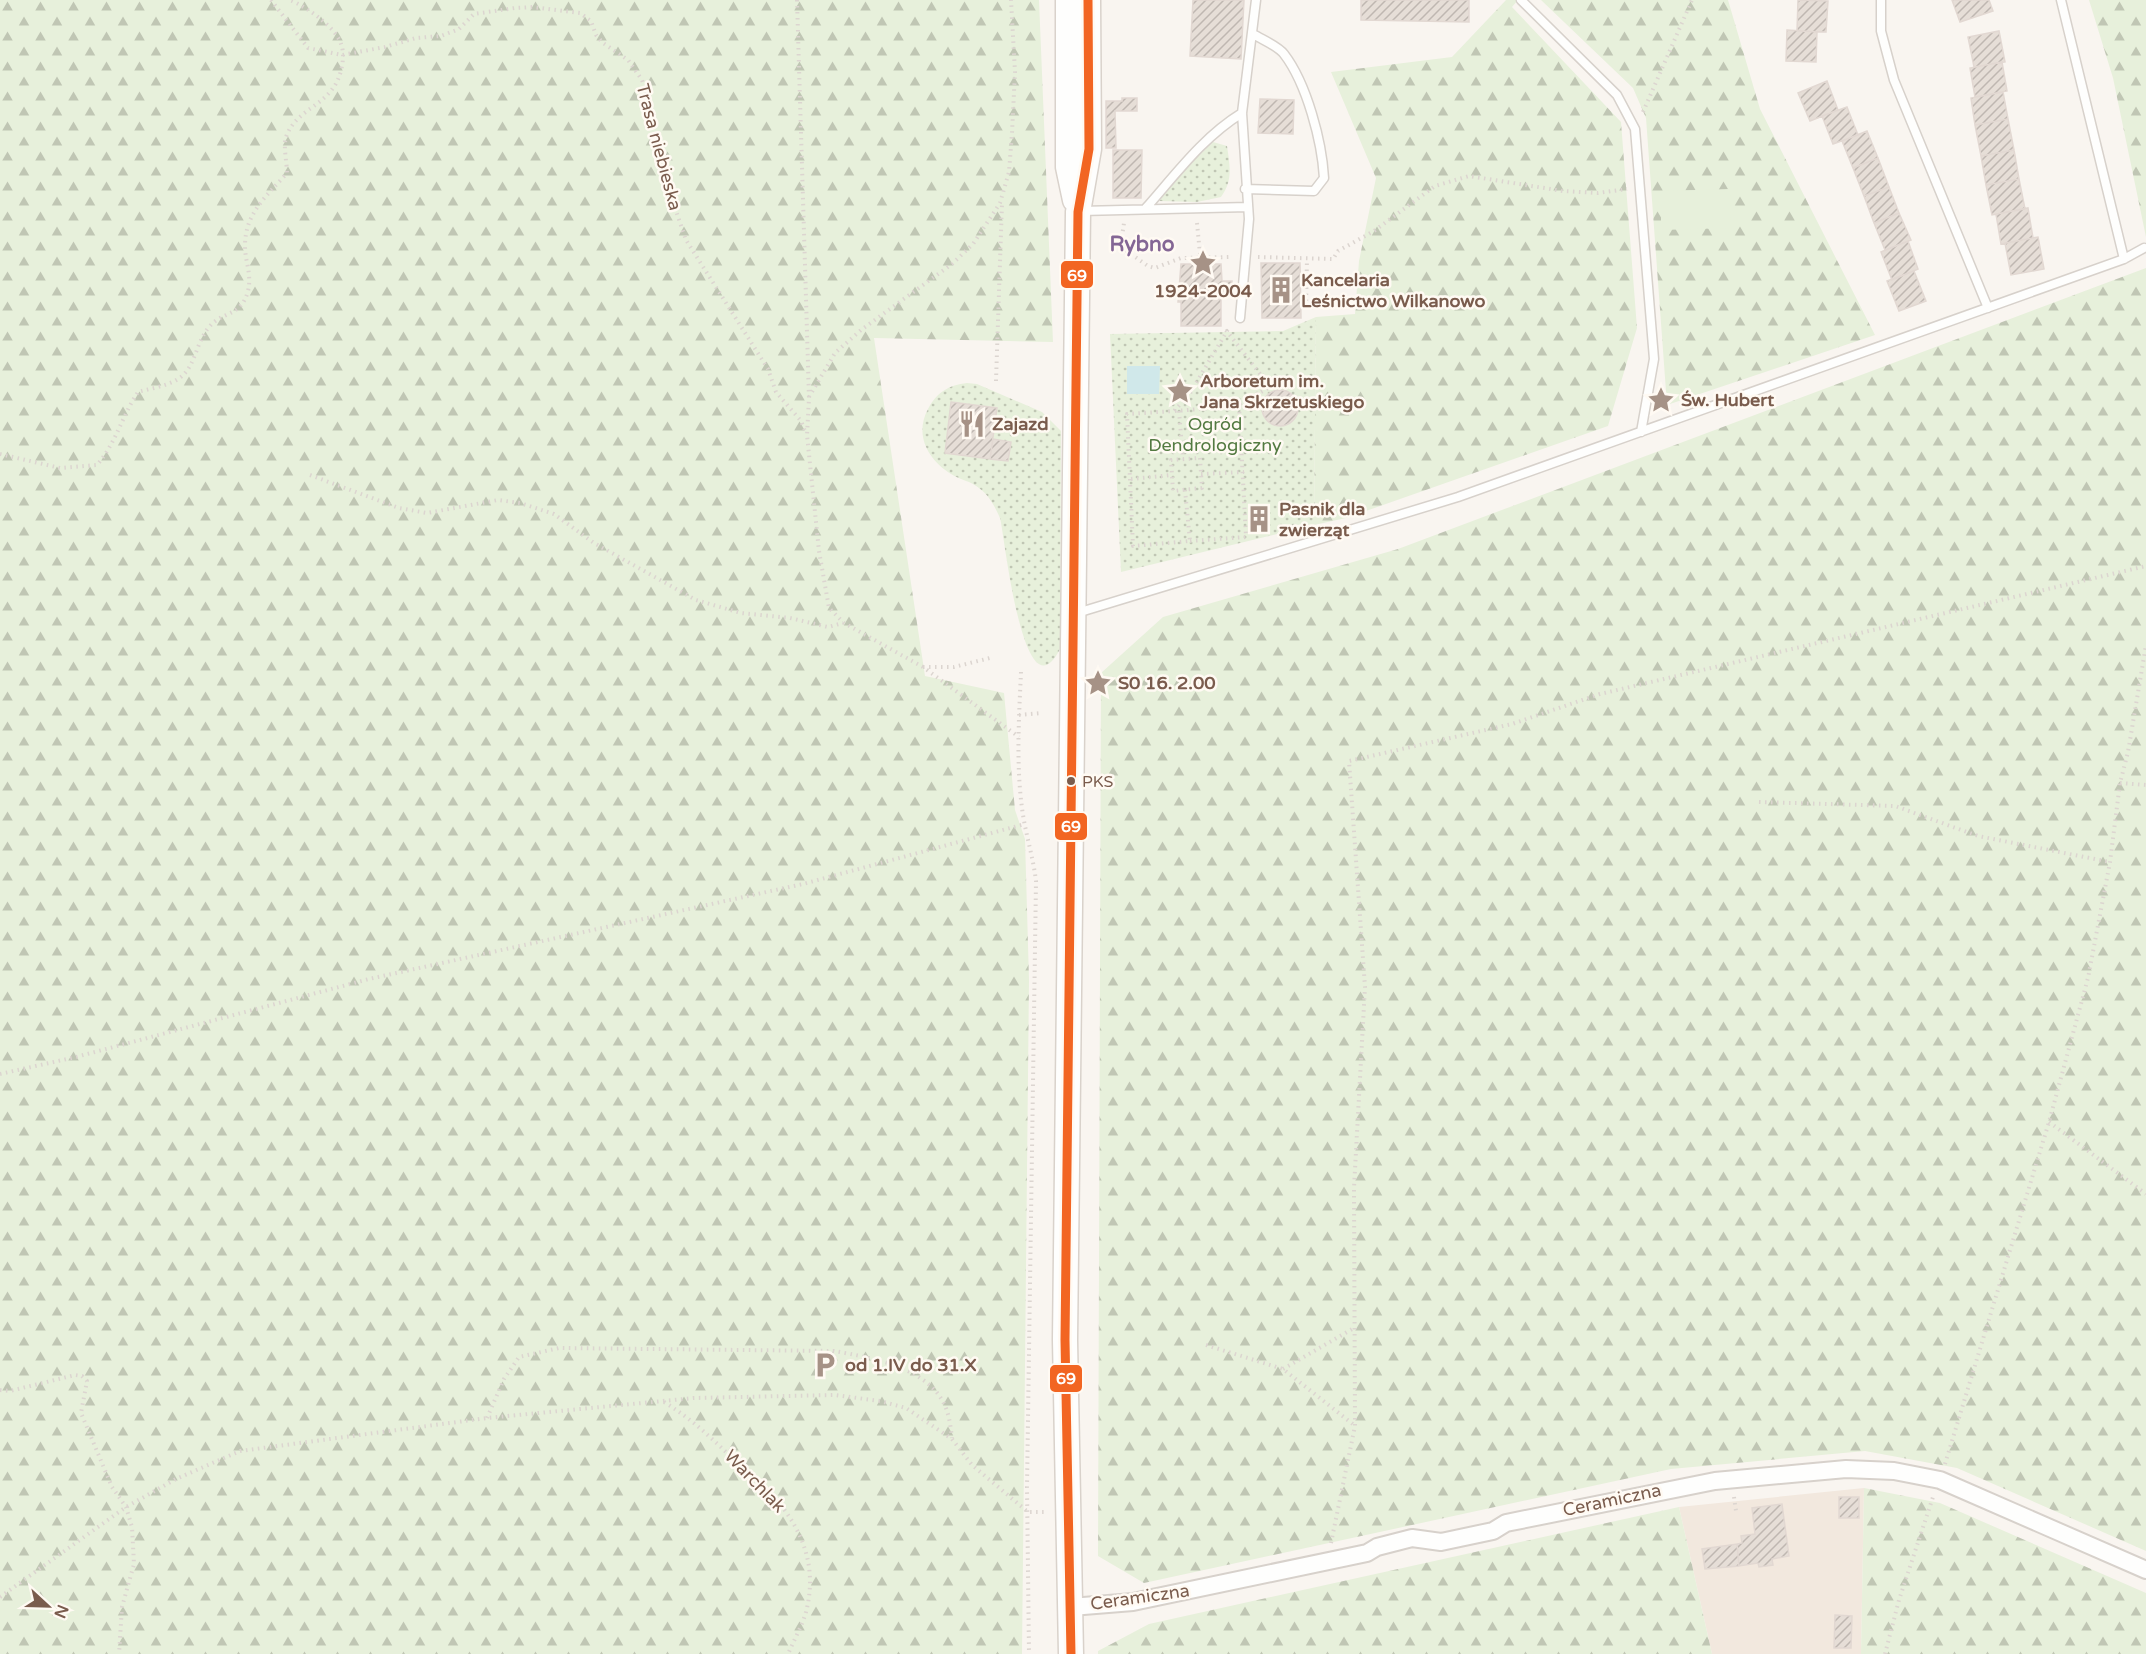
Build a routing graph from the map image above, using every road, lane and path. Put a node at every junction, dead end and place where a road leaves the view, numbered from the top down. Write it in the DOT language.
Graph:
graph roads {
  1 [pos="271,0"];
  2 [pos="290,0"];
  3 [pos="797,0"];
  4 [pos="1011,0"];
  5 [pos="1068,0"];
  6 [pos="1088,0"];
  7 [pos="1256,0"];
  8 [pos="1521,0"];
  9 [pos="1692,0"];
  10 [pos="1881,0"];
  11 [pos="2061,0"];
  12 [pos="1253,34"];
  13 [pos="342,56"];
  14 [pos="1242,113"];
  15 [pos="1635,129"];
  16 [pos="1640,188"];
  17 [pos="1245,189"];
  18 [pos="1002,199"];
  19 [pos="1248,207"];
  20 [pos="1146,208"];
  21 [pos="1196,208"];
  22 [pos="1078,212"];
  23 [pos="1125,220"];
  24 [pos="2144,248"];
  25 [pos="1247,256"];
  26 [pos="1201,257"];
  27 [pos="1307,259"];
  28 [pos="2124,259"];
  29 [pos="1201,264"];
  30 [pos="1306,307"];
  31 [pos="1988,308"];
  32 [pos="1240,318"];
  33 [pos="1226,330"];
  34 [pos="996,381"];
  35 [pos="1270,387"];
  36 [pos="1274,392"];
  37 [pos="809,398"];
  38 [pos="1240,405"];
  39 [pos="1177,411"];
  40 [pos="1641,432"];
  41 [pos="807,435"];
  42 [pos="0,454"];
  43 [pos="1183,459"];
  44 [pos="1244,472"];
  45 [pos="1201,474"];
  46 [pos="310,475"];
  47 [pos="1172,475"];
  48 [pos="1131,479"];
  49 [pos="1185,490"];
  50 [pos="1190,541"];
  51 [pos="2146,566"];
  52 [pos="1074,614"];
  53 [pos="844,623"];
  54 [pos="2146,645"];
  55 [pos="990,658"];
  56 [pos="924,667"];
  57 [pos="1021,672"];
  58 [pos="1042,713"];
  59 [pos="1019,715"];
  60 [pos="1019,737"];
  61 [pos="2120,783"];
  62 [pos="2146,784"];
  63 [pos="1759,802"];
  64 [pos="1025,824"];
  65 [pos="2110,862"];
  66 [pos="0,1074"];
  67 [pos="2049,1122"];
  68 [pos="2146,1194"];
  69 [pos="1355,1328"];
  70 [pos="1206,1345"];
  71 [pos="1283,1369"];
  72 [pos="0,1390"];
  73 [pos="662,1401"];
  74 [pos="487,1418"];
  75 [pos="1355,1426"];
  76 [pos="952,1439"];
  77 [pos="1940,1480"];
  78 [pos="1733,1492"];
  79 [pos="1933,1498"];
  80 [pos="126,1507"];
  81 [pos="1069,1511"];
  82 [pos="1736,1511"];
  83 [pos="1028,1512"];
  84 [pos="1327,1562"];
  85 [pos="2146,1570"];
  86 [pos="0,1597"];
  87 [pos="1071,1606"];
  88 [pos="119,1654"];
  89 [pos="788,1654"];
  90 [pos="1029,1654"];
  91 [pos="1071,1654"];
  92 [pos="1885,1654"];
  1 -- 13 [label="path, Trasa niebieska"];
  2 -- 13 [label="path"];
  3 -- 37 [label="path"];
  4 -- 18 [label="path"];
  5 -- 22 [label="main road"];
  6 -- 22 [label="main road"];
  7 -- 12 [label="lane"];
  8 -- 15 [label="lane"];
  9 -- 15 [label="path"];
  10 -- 31 [label="lane"];
  11 -- 28 [label="lane"];
  12 -- 14 [label="lane"];
  12 -- 17 [label="lane"];
  13 -- 41 [label="path, Trasa niebieska"];
  13 -- 42 [label="path"];
  14 -- 17 [label="lane"];
  14 -- 20 [label="lane"];
  15 -- 16 [label="lane"];
  16 -- 27 [label="path"];
  16 -- 40 [label="lane"];
  17 -- 19 [label="lane"];
  18 -- 34 [label="path"];
  18 -- 37 [label="path"];
  19 -- 21 [label="lane"];
  19 -- 25 [label="lane"];
  20 -- 21 [label="lane"];
  20 -- 22 [label="lane"];
  21 -- 26 [label="path"];
  22 -- 52 [label="main road"];
  23 -- 26 [label="path"];
  24 -- 28 [label="lane"];
  25 -- 26 [label="path"];
  25 -- 27 [label="path"];
  25 -- 32 [label="lane"];
  26 -- 29 [label="path"];
  27 -- 30 [label="path"];
  28 -- 31 [label="lane"];
  31 -- 40 [label="lane"];
  32 -- 33 [label="path"];
  33 -- 35 [label="path"];
  33 -- 39 [label="path"];
  35 -- 36 [label="path"];
  35 -- 38 [label="path"];
  37 -- 41 [label="path"];
  38 -- 39 [label="path"];
  38 -- 44 [label="path"];
  39 -- 43 [label="path"];
  39 -- 48 [label="path"];
  40 -- 52 [label="lane"];
  41 -- 53 [label="path"];
  43 -- 45 [label="path"];
  43 -- 47 [label="path"];
  44 -- 45 [label="path"];
  44 -- 50 [label="path"];
  45 -- 49 [label="path"];
  46 -- 53 [label="path"];
  47 -- 48 [label="path"];
  47 -- 49 [label="path"];
  48 -- 50 [label="path"];
  49 -- 50 [label="path"];
  51 -- 69 [label="path"];
  52 -- 81 [label="main road"];
  53 -- 56 [label="path"];
  54 -- 61 [label="path"];
  55 -- 56 [label="path"];
  56 -- 60 [label="path"];
  57 -- 59 [label="path"];
  58 -- 59 [label="path"];
  59 -- 60 [label="path"];
  60 -- 64 [label="path"];
  61 -- 62 [label="path"];
  61 -- 65 [label="path"];
  63 -- 65 [label="path"];
  64 -- 66 [label="path"];
  64 -- 83 [label="path"];
  65 -- 67 [label="path"];
  67 -- 68 [label="path"];
  67 -- 77 [label="path"];
  69 -- 71 [label="path"];
  69 -- 75 [label="path"];
  70 -- 71 [label="path"];
  71 -- 75 [label="path"];
  72 -- 80 [label="path"];
  73 -- 74 [label="path"];
  73 -- 76 [label="path"];
  73 -- 89 [label="path, Warchlak"];
  74 -- 76 [label="path"];
  74 -- 80 [label="path"];
  75 -- 84 [label="path"];
  76 -- 83 [label="path"];
  77 -- 84 [label="street, Ceramiczna"];
  77 -- 85 [label="street, Ceramiczna"];
  78 -- 82 [label="path"];
  79 -- 92 [label="path"];
  80 -- 86 [label="path"];
  80 -- 88 [label="path"];
  81 -- 83 [label="path"];
  81 -- 87 [label="main road"];
  83 -- 90 [label="path"];
  84 -- 87 [label="street, Ceramiczna"];
  87 -- 91 [label="main road"];
}
